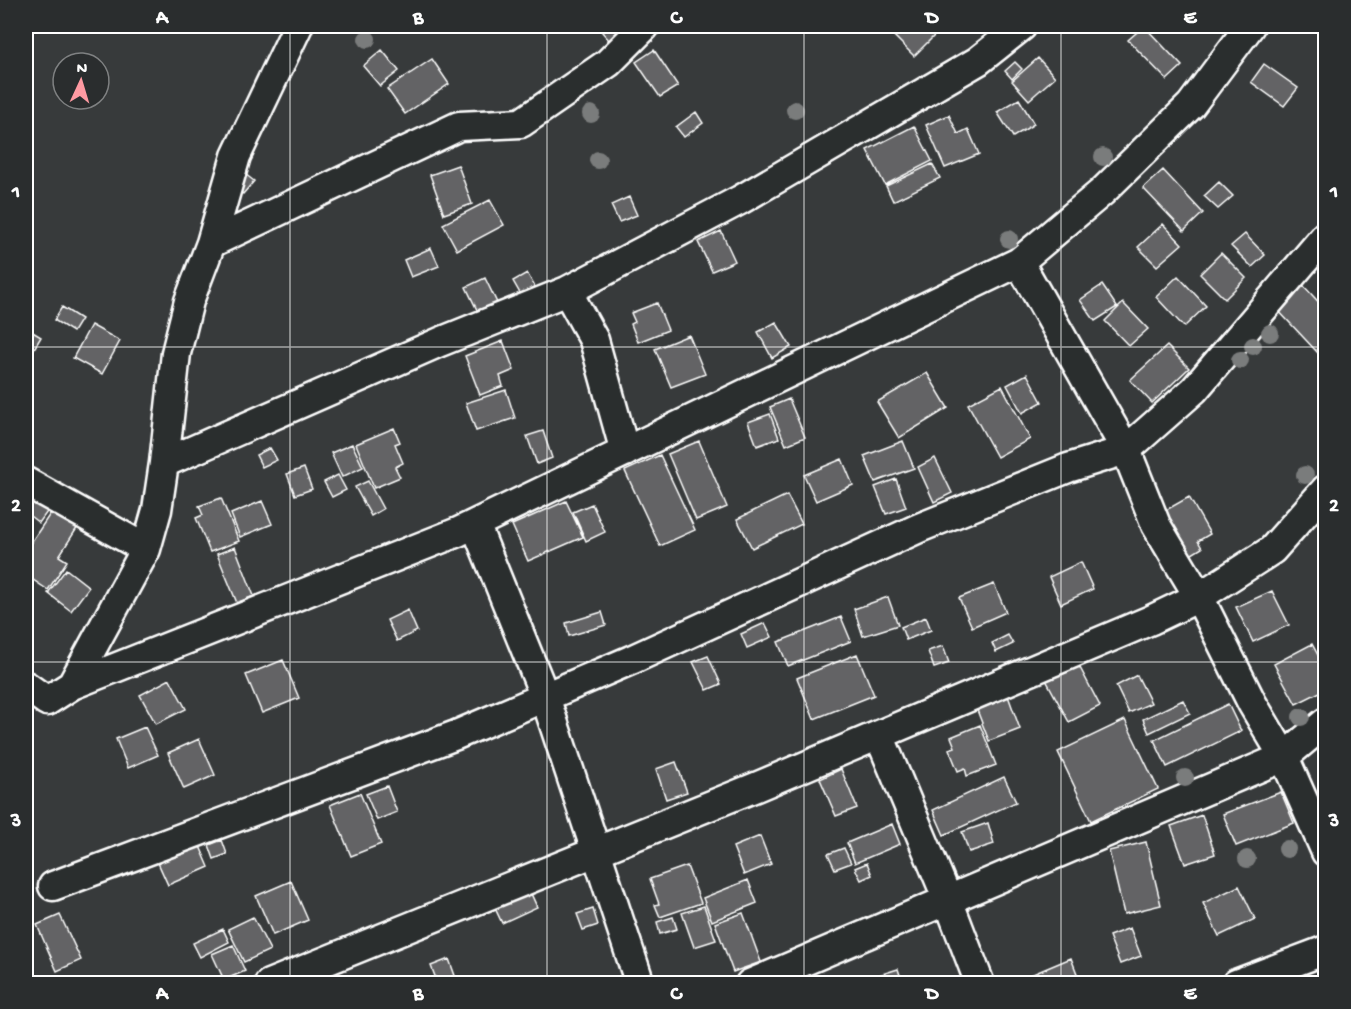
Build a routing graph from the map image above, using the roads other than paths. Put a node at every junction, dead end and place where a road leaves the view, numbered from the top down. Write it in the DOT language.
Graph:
graph roads {
  1 [pos="298,26"];
  2 [pos="645,26"];
  3 [pos="1022,26"];
  4 [pos="1250,26"];
  5 [pos="1326,235"];
  6 [pos="211,243"];
  7 [pos="1019,262"];
  8 [pos="567,291"];
  9 [pos="1126,450"];
  10 [pos="625,452"];
  11 [pos="164,463"];
  12 [pos="26,482"];
  13 [pos="1326,489"];
  14 [pos="475,524"];
  15 [pos="146,549"];
  16 [pos="1199,597"];
  17 [pos="72,685"];
  18 [pos="26,686"];
  19 [pos="545,697"];
  20 [pos="1326,722"];
  21 [pos="879,735"];
  22 [pos="1284,757"];
  23 [pos="1325,849"];
  24 [pos="598,851"];
  25 [pos="53,886"];
  26 [pos="948,900"];
  27 [pos="1326,950"];
  28 [pos="269,984"];
  29 [pos="640,984"];
  30 [pos="750,984"];
  31 [pos="980,984"];
  32 [pos="1236,984"];
  1 -- 6 [label="street"];
  2 -- 6 [label="street"];
  3 -- 8 [label="street"];
  4 -- 7 [label="street"];
  5 -- 9 [label="street"];
  6 -- 11 [label="street"];
  7 -- 9 [label="street"];
  7 -- 10 [label="street"];
  8 -- 10 [label="street"];
  8 -- 11 [label="street"];
  9 -- 16 [label="street"];
  9 -- 19 [label="street"];
  10 -- 14 [label="street"];
  11 -- 15 [label="street"];
  12 -- 15 [label="street"];
  13 -- 16 [label="street"];
  14 -- 17 [label="street"];
  14 -- 19 [label="street"];
  15 -- 17 [label="street"];
  16 -- 21 [label="street"];
  16 -- 22 [label="street"];
  17 -- 18 [label="street"];
  19 -- 24 [label="street"];
  19 -- 25 [label="street"];
  20 -- 22 [label="street"];
  21 -- 24 [label="street"];
  21 -- 26 [label="street"];
  22 -- 23 [label="street"];
  22 -- 26 [label="street"];
  24 -- 28 [label="street"];
  24 -- 29 [label="street"];
  26 -- 30 [label="street"];
  26 -- 31 [label="street"];
  27 -- 32 [label="street"];
}
